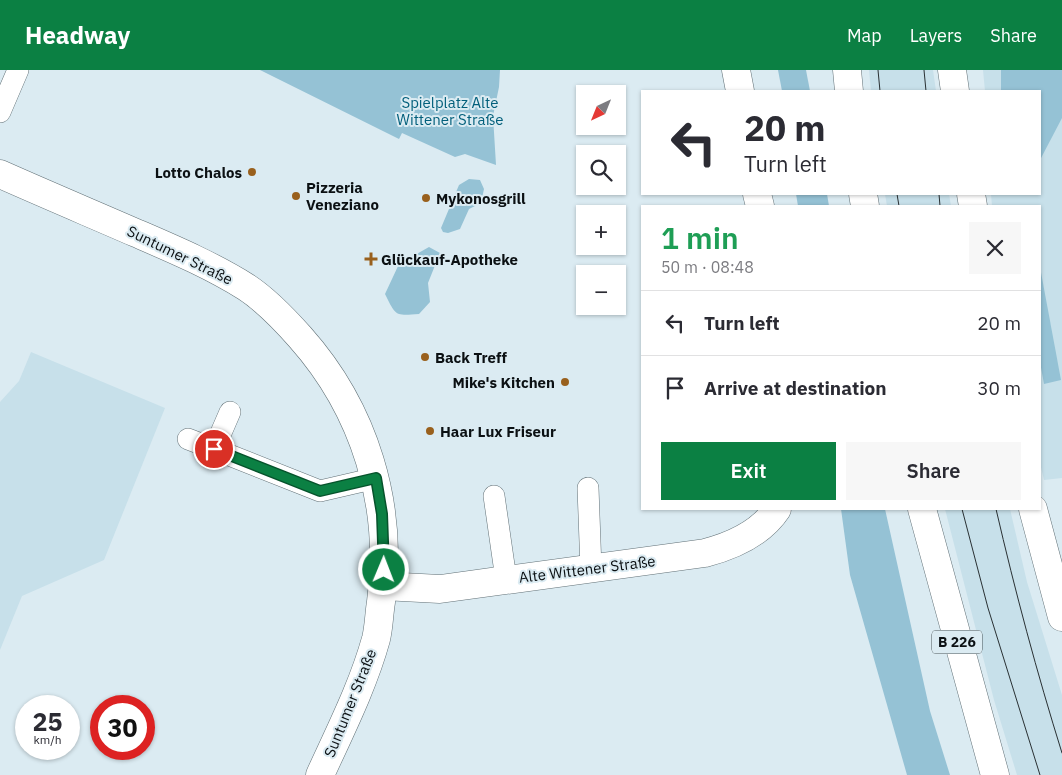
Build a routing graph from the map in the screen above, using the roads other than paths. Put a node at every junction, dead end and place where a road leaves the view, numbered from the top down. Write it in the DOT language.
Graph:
graph roads {
  1 [pos="18,70"];
  2 [pos="736,70"];
  3 [pos="848,70"];
  4 [pos="952,70"];
  5 [pos="740,90"];
  6 [pos="849,90"];
  7 [pos="955,90"];
  8 [pos="0,112"];
  9 [pos="0,174"];
  10 [pos="230,412"];
  11 [pos="188,439"];
  12 [pos="214,449"];
  13 [pos="376,478"];
  14 [pos="588,488"];
  15 [pos="494,496"];
  16 [pos="776,510"];
  17 [pos="922,510"];
  18 [pos="1033,510"];
  19 [pos="591,569"];
  20 [pos="506,579"];
  21 [pos="383,586"];
  22 [pos="1062,617"];
  23 [pos="320,775"];
  24 [pos="995,775"];
  1 -- 8 [label="lane"];
  2 -- 5 [label="street"];
  3 -- 6 [label="street"];
  4 -- 7 [label="street"];
  9 -- 13 [label="street, Suntumer Straße"];
  10 -- 12 [label="lane"];
  11 -- 12 [label="lane"];
  12 -- 13 [label="lane"];
  13 -- 21 [label="street, Suntumer Straße"];
  14 -- 19 [label="lane"];
  15 -- 20 [label="lane"];
  16 -- 19 [label="street, Alte Wittener Straße"];
  17 -- 24 [label="street, B 226"];
  18 -- 22 [label="street"];
  19 -- 20 [label="street, Alte Wittener Straße"];
  20 -- 21 [label="street, Alte Wittener Straße"];
  21 -- 23 [label="street, Suntumer Straße"];
}
